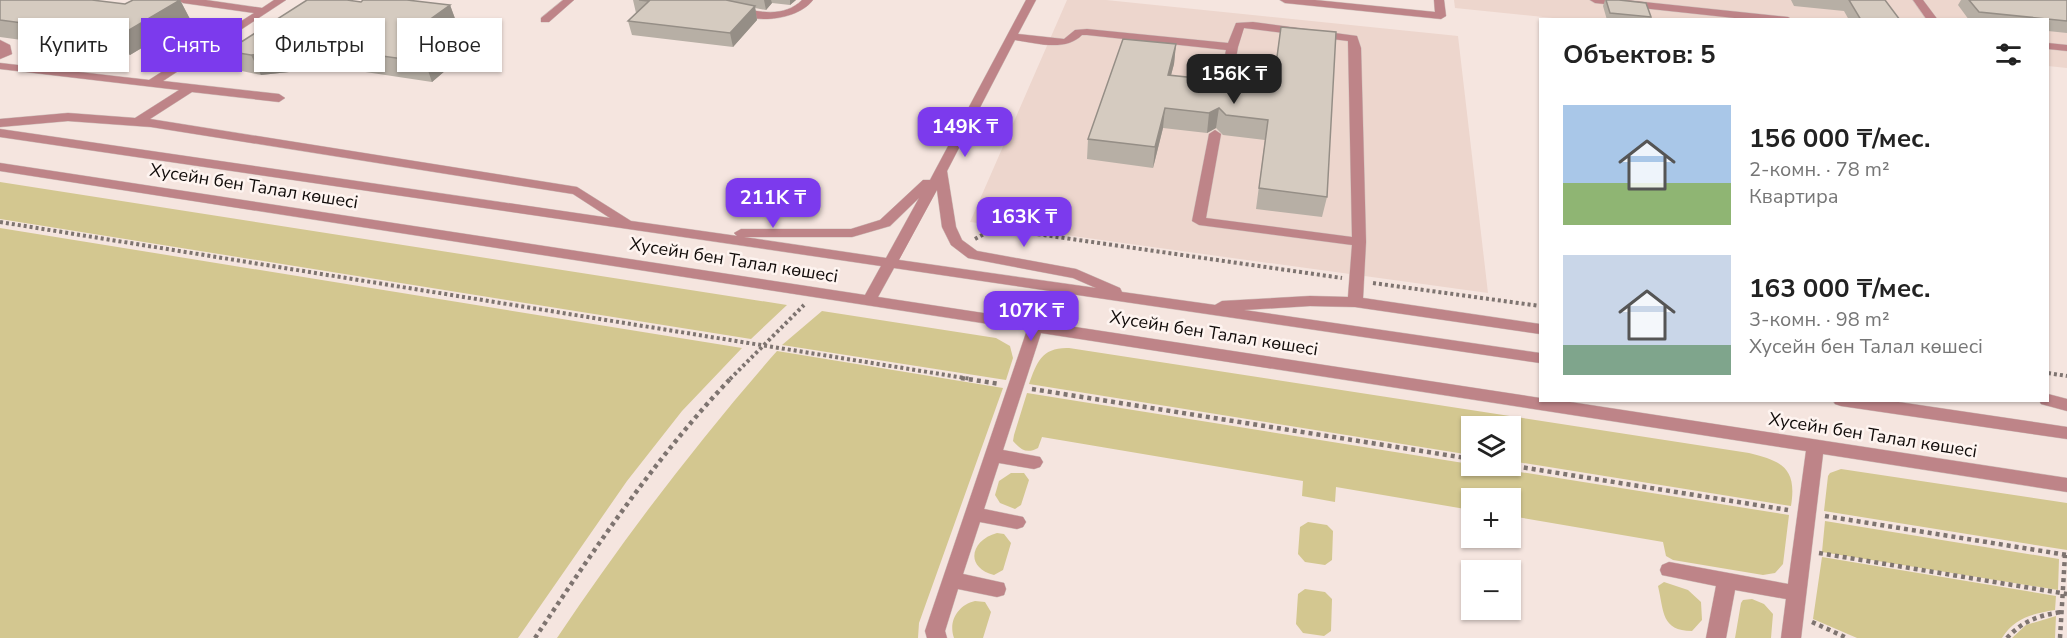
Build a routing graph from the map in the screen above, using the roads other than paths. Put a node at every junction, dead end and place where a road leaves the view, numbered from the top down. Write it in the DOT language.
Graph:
graph roads {
  1 [pos="183,0"];
  2 [pos="281,0"];
  3 [pos="569,0"];
  4 [pos="808,0"];
  5 [pos="1031,0"];
  6 [pos="1285,0"];
  7 [pos="1439,0"];
  8 [pos="1595,0"];
  9 [pos="1709,0"];
  10 [pos="1918,0"];
  11 [pos="726,8"];
  12 [pos="264,11"];
  13 [pos="1714,12"];
  14 [pos="1770,18"];
  15 [pos="1932,18"];
  16 [pos="545,20"];
  17 [pos="1013,37"];
  18 [pos="0,43"];
  19 [pos="2049,46"];
  20 [pos="1232,47"];
  21 [pos="2067,48"];
  22 [pos="0,56"];
  23 [pos="0,66"];
  24 [pos="152,83"];
  25 [pos="190,88"];
  26 [pos="279,99"];
  27 [pos="1221,101"];
  28 [pos="137,122"];
  29 [pos="0,123"];
  30 [pos="0,133"];
  31 [pos="1215,134"];
  32 [pos="0,166"];
  33 [pos="941,171"];
  34 [pos="629,224"];
  35 [pos="687,232"];
  36 [pos="1359,242"];
  37 [pos="889,263"];
  38 [pos="1134,299"];
  39 [pos="869,300"];
  40 [pos="1355,302"];
  41 [pos="1187,308"];
  42 [pos="1036,326"];
  43 [pos="1539,329"];
  44 [pos="1539,358"];
  45 [pos="2049,400"];
  46 [pos="1855,402"];
  47 [pos="2067,405"];
  48 [pos="2067,433"];
  49 [pos="1815,446"];
  50 [pos="993,455"];
  51 [pos="1034,462"];
  52 [pos="2067,484"];
  53 [pos="973,514"];
  54 [pos="1017,522"];
  55 [pos="1668,570"];
  56 [pos="951,580"];
  57 [pos="1727,580"];
  58 [pos="997,589"];
  59 [pos="1796,592"];
  60 [pos="937,638"];
  61 [pos="1716,638"];
  62 [pos="1791,638"];
  1 -- 12 [label="street"];
  2 -- 12 [label="street"];
  3 -- 16 [label="street"];
  4 -- 11 [label="street"];
  5 -- 17 [label="street"];
  6 -- 7 [label="street"];
  8 -- 13 [label="street"];
  9 -- 13 [label="street"];
  10 -- 15 [label="street"];
  12 -- 24 [label="street"];
  13 -- 14 [label="street"];
  17 -- 20 [label="street"];
  17 -- 33 [label="street"];
  18 -- 22 [label="street"];
  19 -- 21 [label="street"];
  20 -- 27 [label="street"];
  20 -- 36 [label="street"];
  23 -- 24 [label="street"];
  24 -- 25 [label="street"];
  25 -- 26 [label="street"];
  25 -- 28 [label="street"];
  28 -- 29 [label="street"];
  28 -- 34 [label="street"];
  30 -- 34 [label="street, Хусейн бен Талал көшесі"];
  31 -- 36 [label="street"];
  32 -- 39 [label="street, Хусейн бен Талал көшесі"];
  33 -- 35 [label="street"];
  33 -- 37 [label="street"];
  33 -- 38 [label="street"];
  34 -- 35 [label="street, Хусейн бен Талал көшесі"];
  35 -- 37 [label="street, Хусейн бен Талал көшесі"];
  36 -- 40 [label="street"];
  37 -- 38 [label="street, Хусейн бен Талал көшесі"];
  37 -- 39 [label="street"];
  38 -- 41 [label="street, Хусейн бен Талал көшесі"];
  39 -- 42 [label="street, Хусейн бен Талал көшесі"];
  40 -- 41 [label="street"];
  40 -- 43 [label="street"];
  41 -- 44 [label="street, Хусейн бен Талал көшесі"];
  42 -- 49 [label="street, Хусейн бен Талал көшесі"];
  42 -- 50 [label="street"];
  45 -- 47 [label="street"];
  46 -- 48 [label="street, Хусейн бен Талал көшесі"];
  49 -- 52 [label="street, Хусейн бен Талал көшесі"];
  49 -- 59 [label="street"];
  50 -- 51 [label="street"];
  50 -- 53 [label="street"];
  53 -- 54 [label="street"];
  53 -- 56 [label="street"];
  55 -- 57 [label="street"];
  56 -- 58 [label="street"];
  56 -- 60 [label="street"];
  57 -- 59 [label="street"];
  57 -- 61 [label="street"];
  59 -- 62 [label="street"];
}
